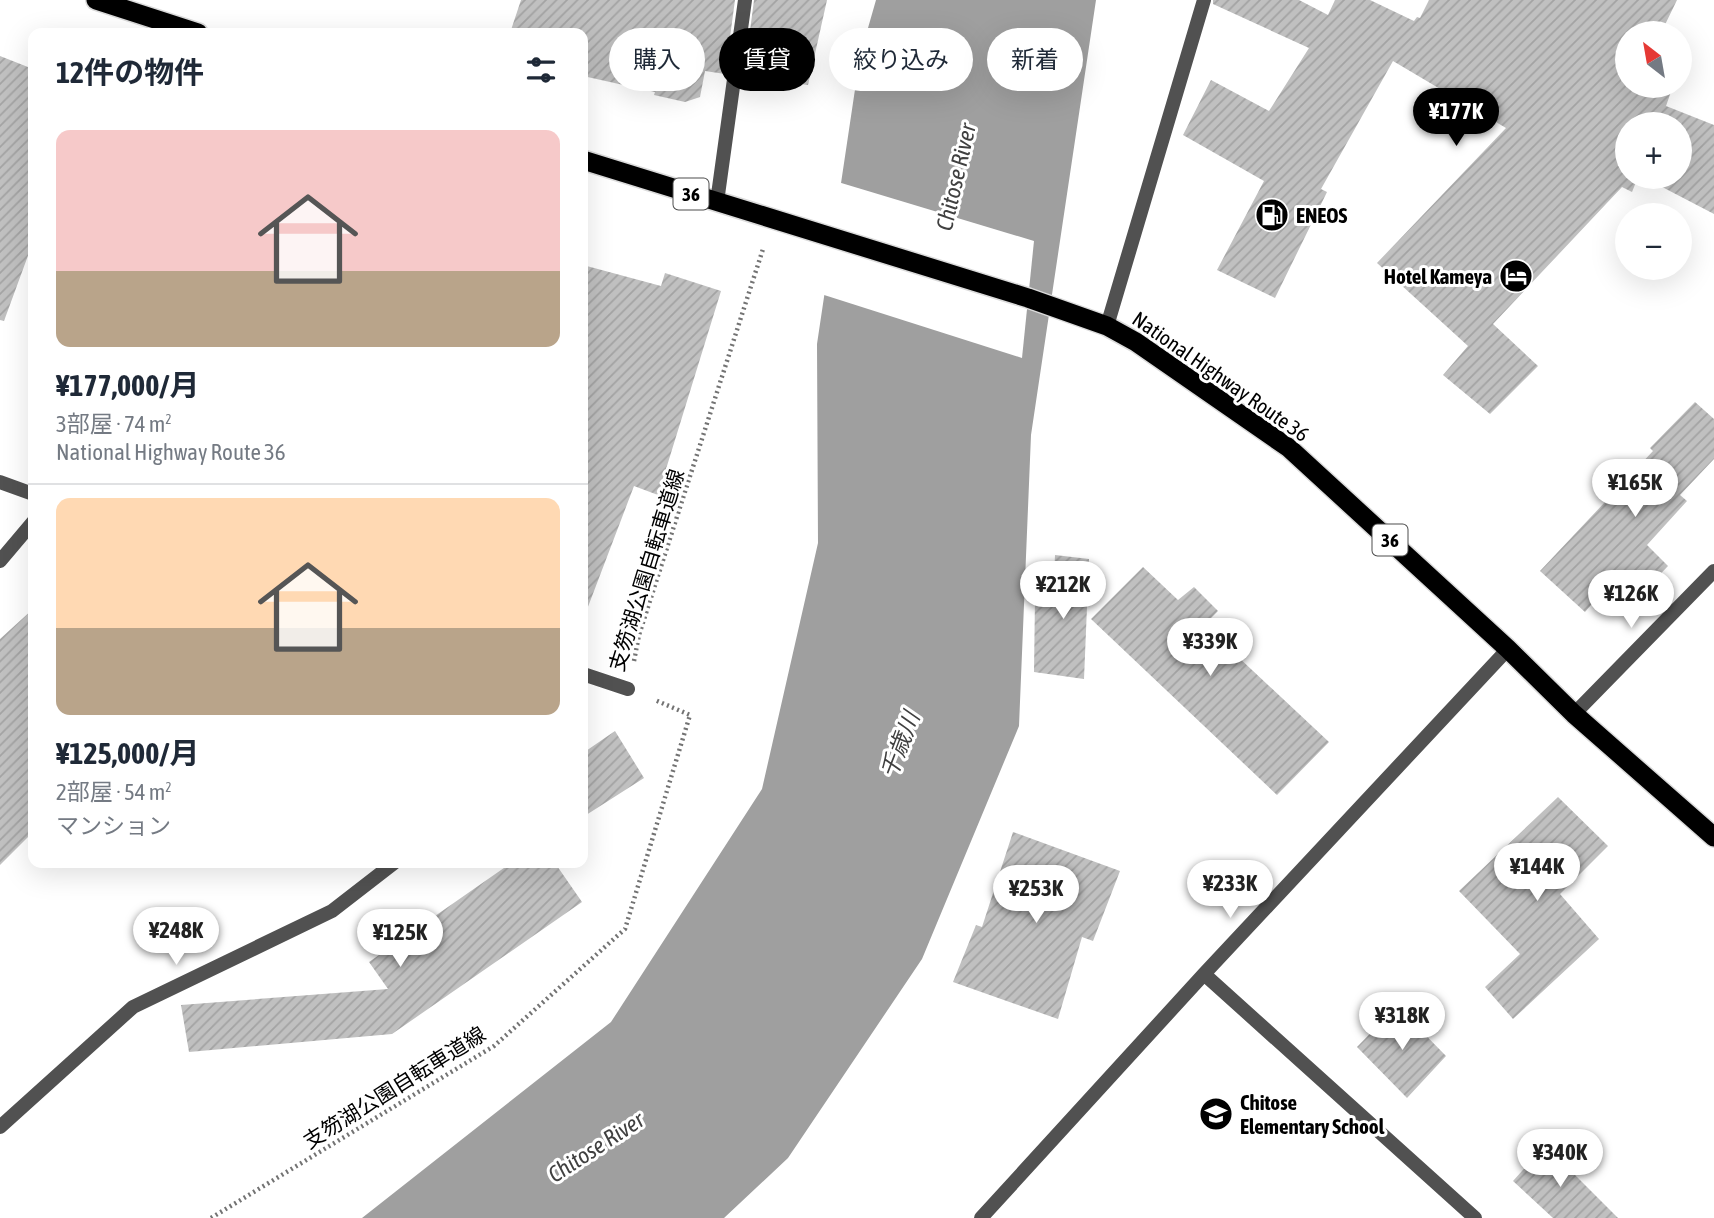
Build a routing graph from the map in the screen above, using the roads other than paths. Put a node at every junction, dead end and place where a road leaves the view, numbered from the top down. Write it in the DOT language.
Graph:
graph roads {
  1 [pos="96,0"];
  2 [pos="745,0"];
  3 [pos="1203,0"];
  4 [pos="183,28"];
  5 [pos="588,162"];
  6 [pos="717,202"];
  7 [pos="1107,326"];
  8 [pos="0,482"];
  9 [pos="28,492"];
  10 [pos="28,528"];
  11 [pos="0,562"];
  12 [pos="1714,571"];
  13 [pos="1508,649"];
  14 [pos="588,676"];
  15 [pos="628,689"];
  16 [pos="1574,714"];
  17 [pos="1714,837"];
  18 [pos="388,868"];
  19 [pos="1203,974"];
  20 [pos="0,1127"];
  21 [pos="981,1218"];
  22 [pos="1475,1218"];
  1 -- 4 [label="highway"];
  2 -- 6 [label="street"];
  3 -- 7 [label="street"];
  5 -- 6 [label="highway, National Highway Route 36 / 36"];
  6 -- 7 [label="highway, National Highway Route 36 / 36"];
  7 -- 13 [label="highway, National Highway Route 36 / 36"];
  8 -- 9 [label="street"];
  10 -- 11 [label="street"];
  12 -- 16 [label="street"];
  13 -- 16 [label="highway, National Highway Route 36 / 36"];
  13 -- 19 [label="street"];
  14 -- 15 [label="street"];
  16 -- 17 [label="highway, National Highway Route 36 / 36"];
  18 -- 20 [label="street"];
  19 -- 21 [label="street"];
  19 -- 22 [label="street"];
}
